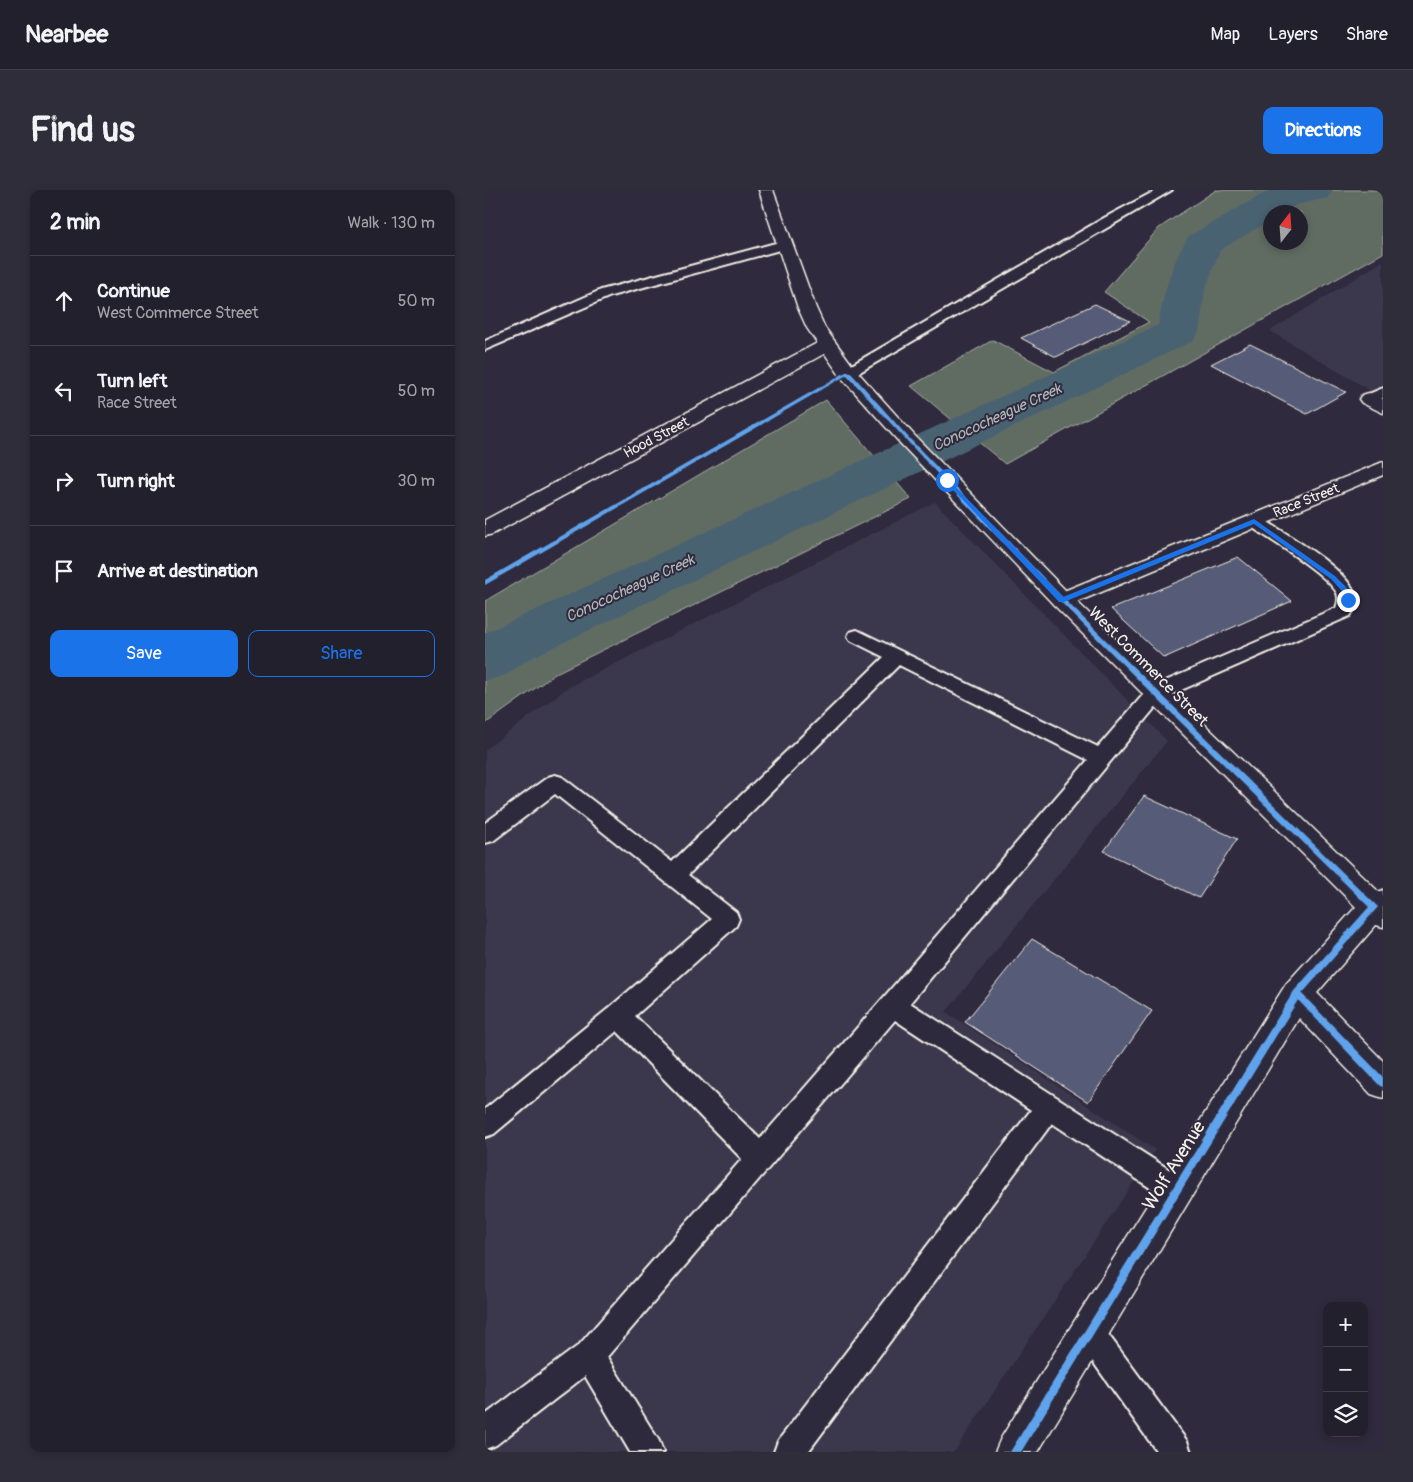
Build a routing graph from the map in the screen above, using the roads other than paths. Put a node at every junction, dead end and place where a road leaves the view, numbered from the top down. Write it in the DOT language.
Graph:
graph roads {
  1 [pos="766,190"];
  2 [pos="1166,190"];
  3 [pos="783,245"];
  4 [pos="827,345"];
  5 [pos="485,346"];
  6 [pos="848,373"];
  7 [pos="1383,468"];
  8 [pos="1254,521"];
  9 [pos="485,529"];
  10 [pos="1062,600"];
  11 [pos="857,636"];
  12 [pos="897,656"];
  13 [pos="1156,693"];
  14 [pos="1101,758"];
  15 [pos="485,835"];
  16 [pos="672,876"];
  17 [pos="1380,908"];
  18 [pos="1297,994"];
  19 [pos="893,1005"];
  20 [pos="618,1016"];
  21 [pos="1383,1083"];
  22 [pos="1049,1107"];
  23 [pos="485,1124"];
  24 [pos="760,1158"];
  25 [pos="1177,1190"];
  26 [pos="1089,1332"];
  27 [pos="589,1355"];
  28 [pos="485,1434"];
  29 [pos="648,1452"];
  30 [pos="789,1452"];
  31 [pos="1015,1452"];
  32 [pos="1176,1452"];
  1 -- 3 [label="street, West Commerce Street"];
  2 -- 6 [label="lane"];
  3 -- 4 [label="street, West Commerce Street"];
  3 -- 5 [label="lane"];
  4 -- 6 [label="street, West Commerce Street"];
  4 -- 9 [label="street, Hood Street"];
  6 -- 10 [label="street, West Commerce Street"];
  7 -- 8 [label="street, Race Street"];
  8 -- 10 [label="street, Race Street"];
  8 -- 13 [label="lane"];
  10 -- 13 [label="street, West Commerce Street"];
  11 -- 12 [label="lane"];
  12 -- 14 [label="lane"];
  12 -- 16 [label="lane"];
  13 -- 14 [label="lane"];
  13 -- 17 [label="street, West Commerce Street"];
  14 -- 19 [label="lane"];
  15 -- 16 [label="lane"];
  16 -- 20 [label="lane"];
  17 -- 18 [label="street, Wolf Avenue"];
  18 -- 21 [label="street"];
  18 -- 25 [label="street, Wolf Avenue"];
  19 -- 22 [label="lane"];
  19 -- 24 [label="lane"];
  20 -- 23 [label="lane"];
  20 -- 24 [label="lane"];
  22 -- 25 [label="lane"];
  22 -- 30 [label="lane"];
  24 -- 27 [label="lane"];
  25 -- 26 [label="street, Wolf Avenue"];
  26 -- 31 [label="street, Wolf Avenue"];
  26 -- 32 [label="lane"];
  27 -- 28 [label="lane"];
  27 -- 29 [label="lane"];
}
